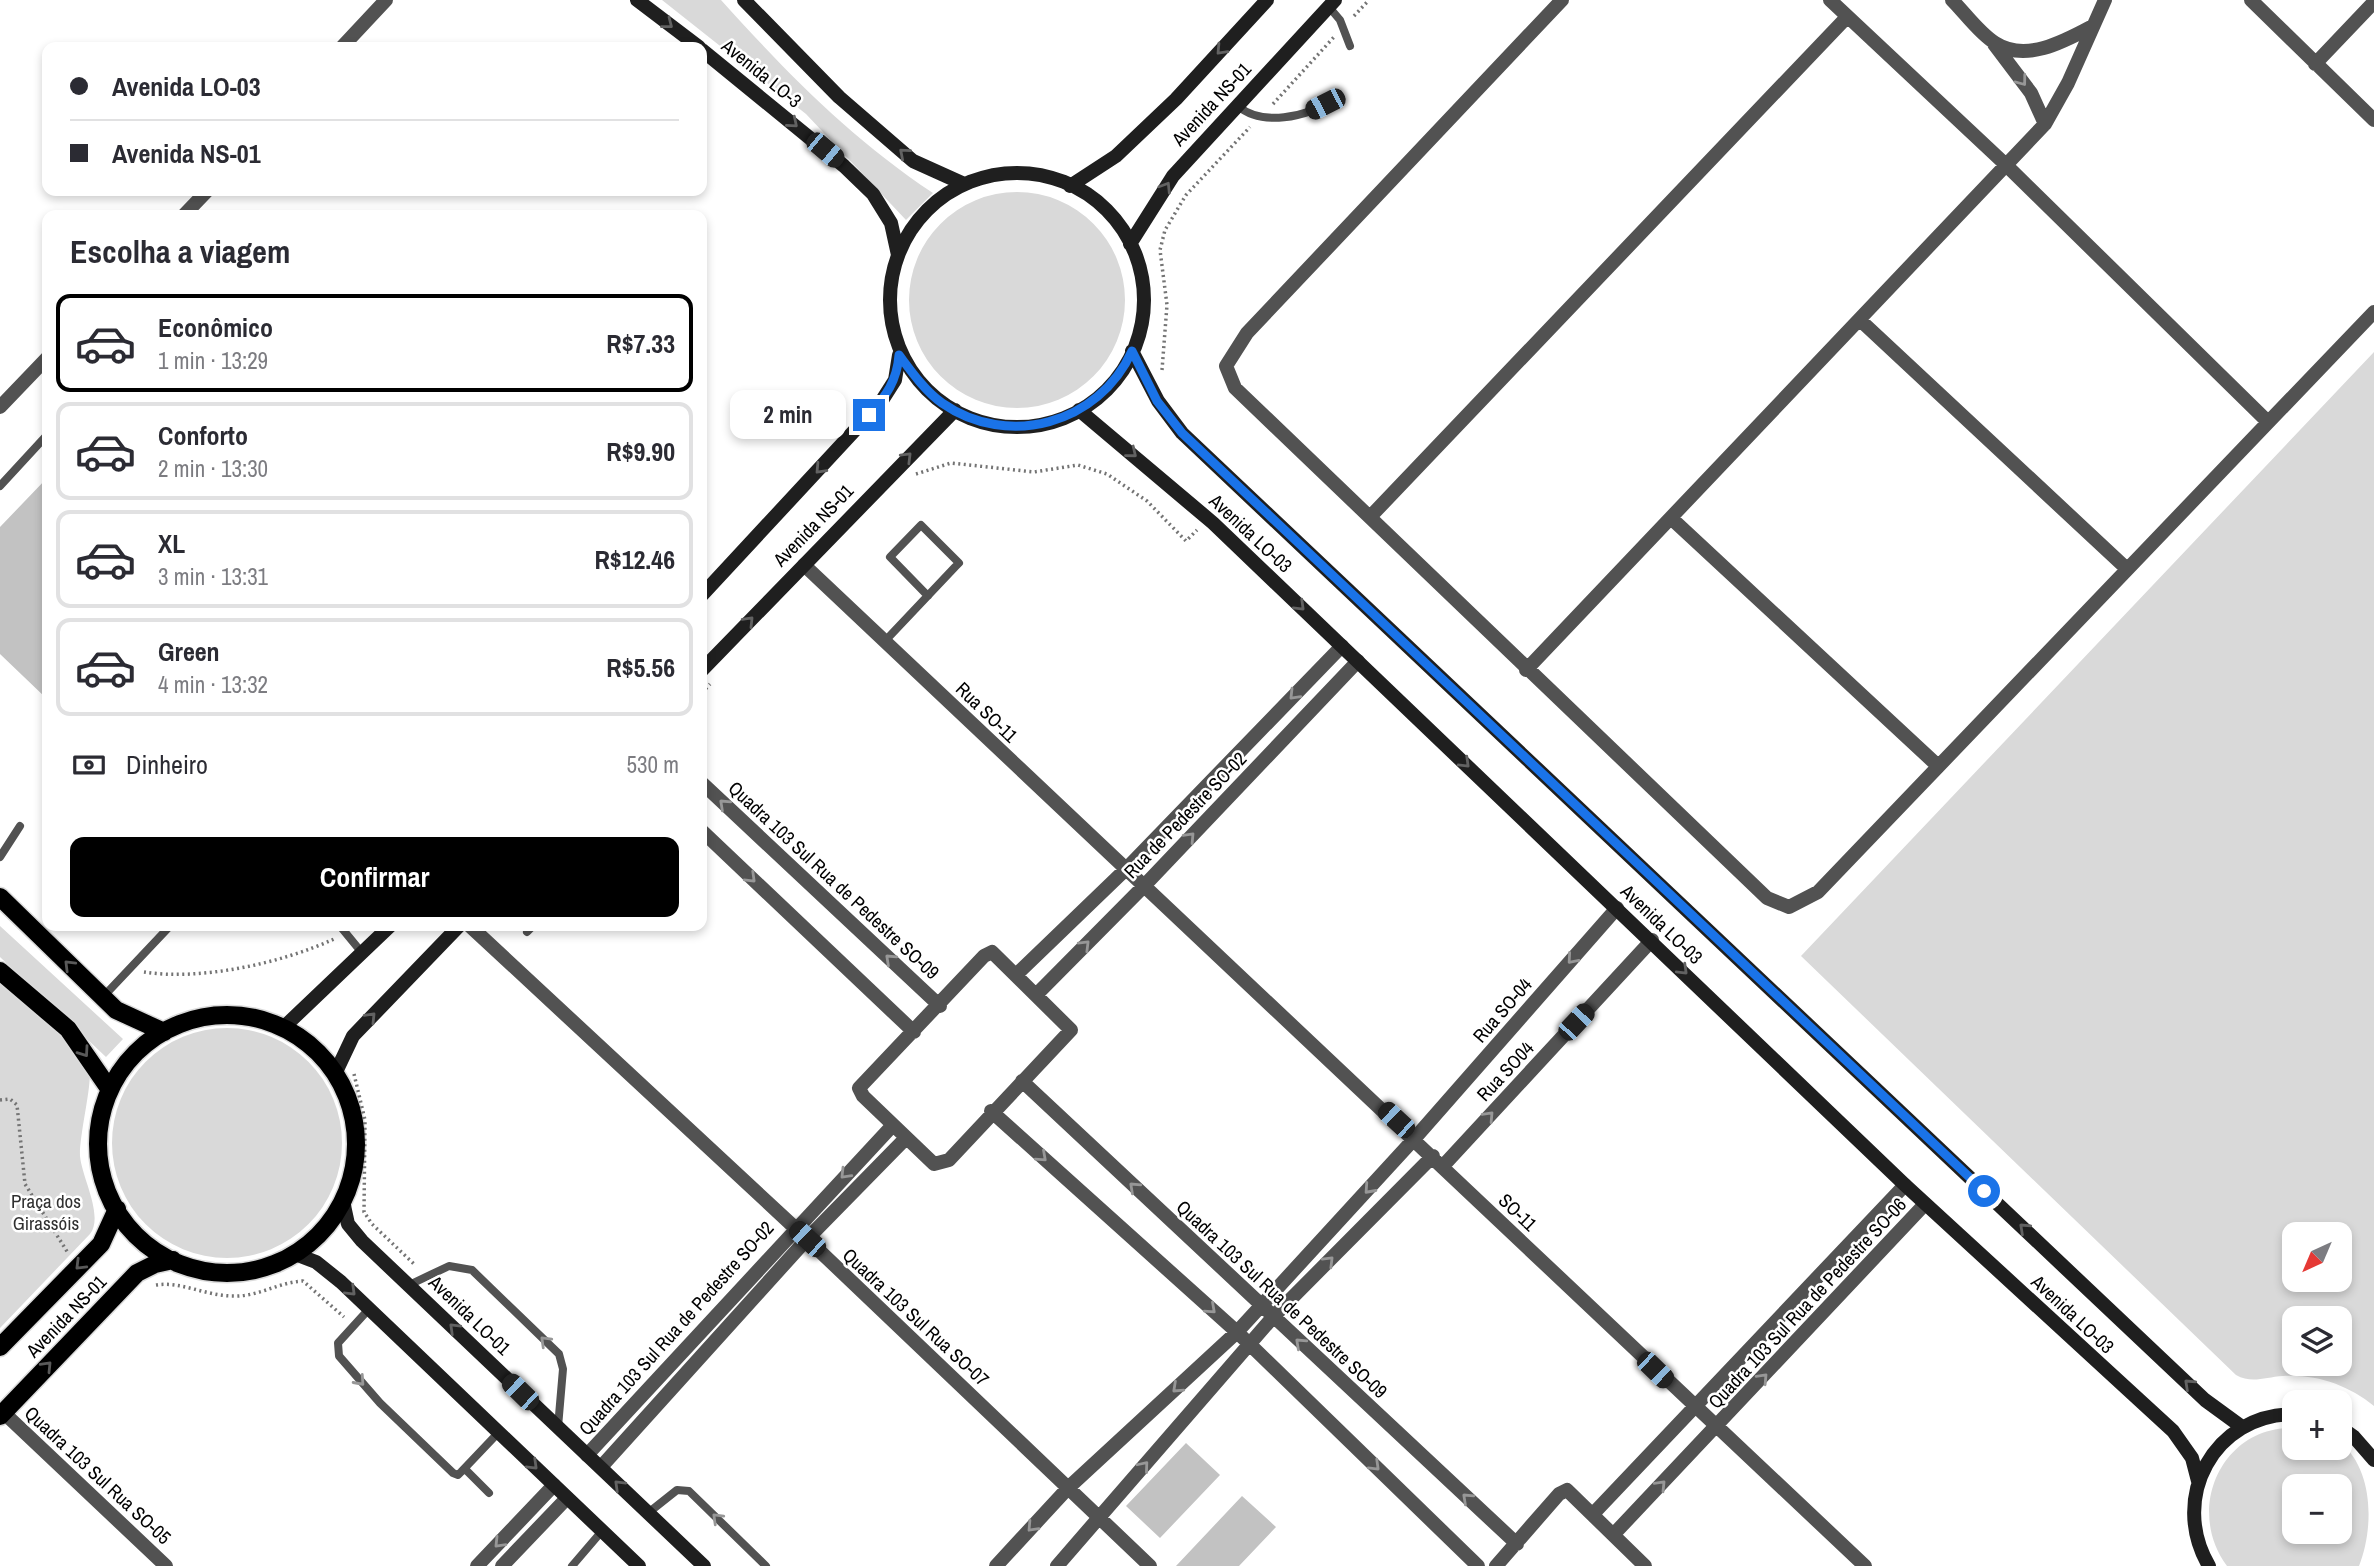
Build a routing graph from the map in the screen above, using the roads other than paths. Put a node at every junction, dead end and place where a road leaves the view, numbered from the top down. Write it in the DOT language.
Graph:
graph roads {
  1 [pos="386,0"];
  2 [pos="637,0"];
  3 [pos="744,0"];
  4 [pos="1267,0"];
  5 [pos="1562,0"];
  6 [pos="1830,0"];
  7 [pos="1952,0"];
  8 [pos="2251,0"];
  9 [pos="2103,1"];
  10 [pos="2374,2"];
  11 [pos="1332,4"];
  12 [pos="1847,17"];
  13 [pos="2094,26"];
  14 [pos="347,42"];
  15 [pos="692,42"];
  16 [pos="1994,43"];
  17 [pos="1350,46"];
  18 [pos="707,54"];
  19 [pos="2315,64"];
  20 [pos="1330,100"];
  21 [pos="1238,106"];
  22 [pos="2374,120"];
  23 [pos="2045,124"];
  24 [pos="2005,164"];
  25 [pos="964,184"];
  26 [pos="1070,186"];
  27 [pos="201,196"];
  28 [pos="189,210"];
  29 [pos="1130,244"];
  30 [pos="898,255"];
  31 [pos="2374,312"];
  32 [pos="1860,320"];
  33 [pos="1132,351"];
  34 [pos="899,355"];
  35 [pos="42,363"];
  36 [pos="0,407"];
  37 [pos="955,410"];
  38 [pos="1079,410"];
  39 [pos="2268,422"];
  40 [pos="42,440"];
  41 [pos="0,486"];
  42 [pos="1370,517"];
  43 [pos="1671,518"];
  44 [pos="804,565"];
  45 [pos="2127,569"];
  46 [pos="707,590"];
  47 [pos="928,596"];
  48 [pos="885,642"];
  49 [pos="1342,646"];
  50 [pos="1357,661"];
  51 [pos="707,665"];
  52 [pos="1526,670"];
  53 [pos="1938,766"];
  54 [pos="707,788"];
  55 [pos="20,826"];
  56 [pos="707,836"];
  57 [pos="0,858"];
  58 [pos="1125,870"];
  59 [pos="1143,887"];
  60 [pos="0,897"];
  61 [pos="1617,908"];
  62 [pos="165,931"];
  63 [pos="345,931"];
  64 [pos="385,931"];
  65 [pos="454,931"];
  66 [pos="475,931"];
  67 [pos="1652,940"];
  68 [pos="363,954"];
  69 [pos="0,971"];
  70 [pos="1017,974"];
  71 [pos="1037,994"];
  72 [pos="102,998"];
  73 [pos="940,1006"];
  74 [pos="283,1028"];
  75 [pos="164,1032"];
  76 [pos="914,1032"];
  77 [pos="344,1072"];
  78 [pos="1022,1081"];
  79 [pos="110,1090"];
  80 [pos="991,1111"];
  81 [pos="892,1125"];
  82 [pos="906,1138"];
  83 [pos="1415,1138"];
  84 [pos="1438,1161"];
  85 [pos="1905,1185"];
  86 [pos="343,1201"];
  87 [pos="1926,1204"];
  88 [pos="117,1209"];
  89 [pos="794,1228"];
  90 [pos="807,1239"];
  91 [pos="295,1254"];
  92 [pos="173,1260"];
  93 [pos="409,1285"];
  94 [pos="1261,1307"];
  95 [pos="369,1309"];
  96 [pos="1273,1317"];
  97 [pos="1237,1332"];
  98 [pos="1249,1343"];
  99 [pos="0,1347"];
  100 [pos="1694,1408"];
  101 [pos="2,1414"];
  102 [pos="2282,1415"];
  103 [pos="558,1427"];
  104 [pos="2242,1427"];
  105 [pos="1716,1428"];
  106 [pos="499,1432"];
  107 [pos="2352,1436"];
  108 [pos="587,1455"];
  109 [pos="2374,1460"];
  110 [pos="601,1467"];
  111 [pos="465,1469"];
  112 [pos="2198,1481"];
  113 [pos="554,1485"];
  114 [pos="1068,1488"];
  115 [pos="489,1493"];
  116 [pos="567,1497"];
  117 [pos="648,1513"];
  118 [pos="1593,1514"];
  119 [pos="1100,1518"];
  120 [pos="602,1531"];
  121 [pos="1614,1534"];
  122 [pos="1517,1544"];
  123 [pos="2204,1562"];
  124 [pos="166,1566"];
  125 [pos="477,1566"];
  126 [pos="502,1566"];
  127 [pos="572,1566"];
  128 [pos="639,1566"];
  129 [pos="704,1566"];
  130 [pos="766,1566"];
  131 [pos="996,1566"];
  132 [pos="1057,1566"];
  133 [pos="1150,1566"];
  134 [pos="1478,1566"];
  135 [pos="1496,1566"];
  136 [pos="1645,1566"];
  137 [pos="1865,1566"];
  1 -- 14 [label="street"];
  2 -- 15 [label="street, Avenida LO-3, one-way"];
  25 -- 3 [label="street, Avenida LO-3, one-way"];
  4 -- 26 [label="street, Avenida NS-01, one-way"];
  5 -- 42 [label="street"];
  6 -- 12 [label="street"];
  7 -- 16 [label="street"];
  8 -- 19 [label="street"];
  9 -- 13 [label="street"];
  10 -- 19 [label="street"];
  11 -- 17 [label="lane"];
  11 -- 21 [label="street, Avenida NS-01"];
  12 -- 24 [label="street"];
  12 -- 42 [label="street"];
  13 -- 16 [label="street"];
  13 -- 23 [label="street"];
  16 -- 23 [label="street, one-way"];
  18 -- 30 [label="street, Avenida LO-3, one-way"];
  19 -- 22 [label="street"];
  20 -- 21 [label="lane"];
  29 -- 21 [label="street, Avenida NS-01, one-way"];
  23 -- 24 [label="street"];
  24 -- 32 [label="street"];
  24 -- 39 [label="street"];
  25 -- 26 [label="street"];
  25 -- 30 [label="street"];
  26 -- 29 [label="street"];
  27 -- 28 [label="street"];
  29 -- 33 [label="street"];
  30 -- 34 [label="street"];
  31 -- 39 [label="street"];
  32 -- 43 [label="street"];
  32 -- 45 [label="street"];
  33 -- 38 [label="street"];
  104 -- 33 [label="street, Avenida LO-03, one-way"];
  34 -- 37 [label="street"];
  34 -- 46 [label="street, Avenida NS-01, one-way"];
  35 -- 36 [label="street"];
  37 -- 38 [label="street"];
  44 -- 37 [label="street, Avenida NS-01, one-way"];
  38 -- 49 [label="street, Avenida LO-03, one-way"];
  39 -- 45 [label="street"];
  40 -- 41 [label="lane"];
  42 -- 52 [label="street"];
  43 -- 52 [label="street"];
  43 -- 53 [label="street"];
  44 -- 48 [label="street, Rua SO-11"];
  51 -- 44 [label="street, Avenida NS-01, one-way"];
  45 -- 53 [label="street"];
  47 -- 47 [label="lane"];
  47 -- 48 [label="lane"];
  48 -- 58 [label="street, Rua SO-11"];
  49 -- 50 [label="street, Avenida LO-03"];
  49 -- 58 [label="street, Rua de Pedestre SO-02, one-way"];
  59 -- 50 [label="street, Rua de Pedestre SO-02, one-way"];
  50 -- 61 [label="street, Avenida LO-03, one-way"];
  52 -- 53 [label="street"];
  73 -- 54 [label="street, Quadra 103 Sul Rua de Pedestre SO-09, one-way"];
  55 -- 57 [label="lane"];
  56 -- 76 [label="street, one-way"];
  58 -- 59 [label="street, Rua SO-11"];
  58 -- 70 [label="street, Rua de Pedestre SO-02"];
  71 -- 59 [label="street, Rua de Pedestre SO-02, one-way"];
  59 -- 83 [label="street, SO-11"];
  72 -- 60 [label="main road, one-way"];
  61 -- 67 [label="street, Avenida LO-03"];
  61 -- 83 [label="street, Rua SO-04, one-way"];
  62 -- 72 [label="lane"];
  63 -- 68 [label="lane"];
  64 -- 68 [label="street"];
  77 -- 65 [label="street, one-way"];
  66 -- 89 [label="street, Quadra 103 Sul Rua SO-07"];
  84 -- 67 [label="street, Rua SO04, one-way"];
  67 -- 85 [label="street, Avenida LO-03, one-way"];
  68 -- 74 [label="street"];
  69 -- 79 [label="main road, one-way"];
  70 -- 71 [label="street"];
  70 -- 73 [label="street"];
  71 -- 78 [label="street"];
  72 -- 75 [label="main road"];
  73 -- 76 [label="street"];
  74 -- 75 [label="main road"];
  74 -- 77 [label="main road"];
  75 -- 79 [label="main road"];
  76 -- 81 [label="street"];
  77 -- 86 [label="main road"];
  78 -- 80 [label="street"];
  94 -- 78 [label="street, Quadra 103 Sul Rua de Pedestre SO-09, one-way"];
  79 -- 88 [label="main road"];
  80 -- 82 [label="street"];
  80 -- 97 [label="street, one-way"];
  81 -- 82 [label="street"];
  81 -- 89 [label="street, one-way"];
  82 -- 90 [label="street"];
  83 -- 84 [label="street, SO-11"];
  83 -- 94 [label="street, Rua SO-04, one-way"];
  96 -- 84 [label="street, Rua SO04, one-way"];
  84 -- 100 [label="street, SO-11"];
  85 -- 87 [label="street, Avenida LO-03"];
  85 -- 100 [label="street, Quadra 103 Sul Rua de Pedestre SO-06"];
  86 -- 91 [label="main road"];
  86 -- 93 [label="street, Avenida LO-01"];
  105 -- 87 [label="street, Quadra 103 Sul Rua de Pedestre SO-06, one-way"];
  87 -- 112 [label="street, Avenida LO-03"];
  88 -- 92 [label="main road"];
  88 -- 99 [label="main road, Avenida NS-01, one-way"];
  89 -- 90 [label="street, Quadra 103 Sul Rua SO-07"];
  89 -- 108 [label="street, Quadra 103 Sul Rua de Pedestre SO-02"];
  90 -- 110 [label="street, Quadra 103 Sul Rua de Pedestre SO-02"];
  90 -- 114 [label="street, Quadra 103 Sul Rua SO-07"];
  91 -- 92 [label="main road"];
  91 -- 95 [label="street, one-way"];
  101 -- 92 [label="main road, Avenida NS-01, one-way"];
  103 -- 93 [label="street, Avenida LO-01, one-way"];
  103 -- 93 [label="lane, one-way"];
  94 -- 96 [label="street, Quadra 103 Sul Rua de Pedestre SO-09"];
  94 -- 97 [label="street, Rua SO-04"];
  95 -- 106 [label="street"];
  95 -- 111 [label="lane, one-way"];
  96 -- 98 [label="street, Rua SO04"];
  122 -- 96 [label="street, Quadra 103 Sul Rua de Pedestre SO-09, one-way"];
  97 -- 98 [label="street"];
  97 -- 114 [label="street, Rua SO-04, one-way"];
  119 -- 98 [label="street, Rua SO04, one-way"];
  98 -- 134 [label="street, one-way"];
  100 -- 105 [label="street, SO-11"];
  100 -- 118 [label="street, Quadra 103 Sul Rua de Pedestre SO-06"];
  101 -- 124 [label="street, Quadra 103 Sul Rua SO-05"];
  102 -- 104 [label="street"];
  103 -- 108 [label="street, Avenida LO-01"];
  104 -- 112 [label="street"];
  121 -- 105 [label="street, Quadra 103 Sul Rua de Pedestre SO-06, one-way"];
  105 -- 137 [label="street, SO-11"];
  106 -- 111 [label="lane"];
  106 -- 113 [label="street, one-way"];
  107 -- 109 [label="street"];
  108 -- 110 [label="street, Avenida LO-01"];
  117 -- 110 [label="street, Avenida LO-01, one-way"];
  111 -- 115 [label="lane"];
  112 -- 123 [label="street"];
  113 -- 116 [label="street"];
  113 -- 125 [label="street, one-way"];
  114 -- 119 [label="street, Quadra 103 Sul Rua SO-07"];
  114 -- 131 [label="street, Rua SO-04, one-way"];
  116 -- 120 [label="street"];
  116 -- 126 [label="street"];
  117 -- 129 [label="street, Avenida LO-01"];
  130 -- 117 [label="lane, one-way"];
  118 -- 121 [label="street"];
  118 -- 122 [label="street"];
  119 -- 132 [label="street, Rua SO04"];
  119 -- 133 [label="street, Quadra 103 Sul Rua SO-07"];
  120 -- 127 [label="lane"];
  120 -- 128 [label="street"];
  121 -- 136 [label="street"];
  122 -- 135 [label="street"];
}
